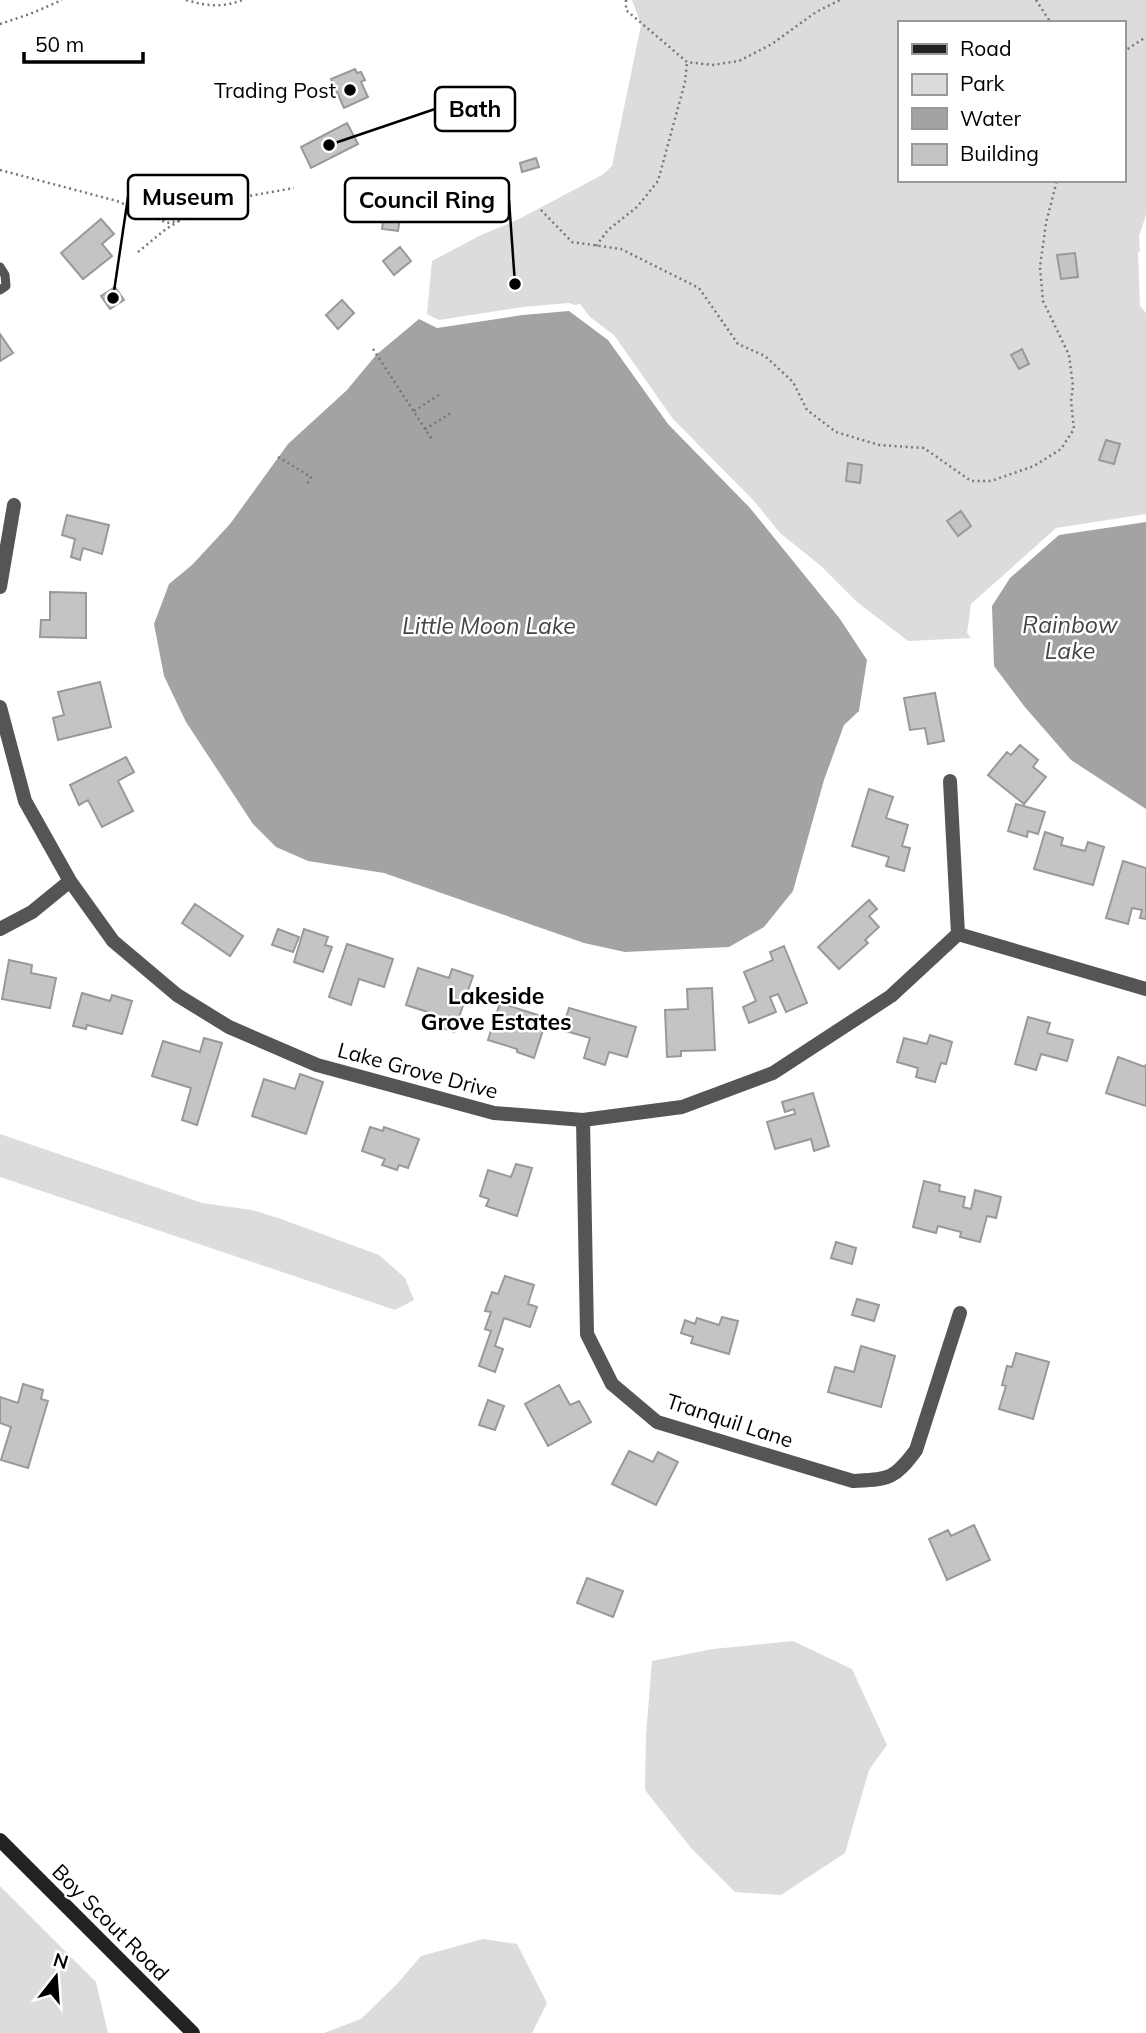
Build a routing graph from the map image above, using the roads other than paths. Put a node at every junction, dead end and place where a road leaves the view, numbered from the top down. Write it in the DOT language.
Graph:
graph roads {
  1 [pos="0,267"];
  2 [pos="0,290"];
  3 [pos="15,505"];
  4 [pos="0,587"];
  5 [pos="0,707"];
  6 [pos="950,781"];
  7 [pos="69,881"];
  8 [pos="0,929"];
  9 [pos="958,934"];
  10 [pos="1146,989"];
  11 [pos="583,1120"];
  12 [pos="960,1313"];
  13 [pos="0,1840"];
  14 [pos="193,2033"];
  1 -- 2 [label="lane"];
  3 -- 4 [label="street"];
  5 -- 7 [label="street, Lake Grove Drive"];
  6 -- 9 [label="street"];
  7 -- 8 [label="street"];
  7 -- 11 [label="street, Lake Grove Drive"];
  9 -- 10 [label="street"];
  9 -- 11 [label="street, Lake Grove Drive"];
  11 -- 12 [label="street, Tranquil Lane"];
  13 -- 14 [label="street, Boy Scout Road"];
}
